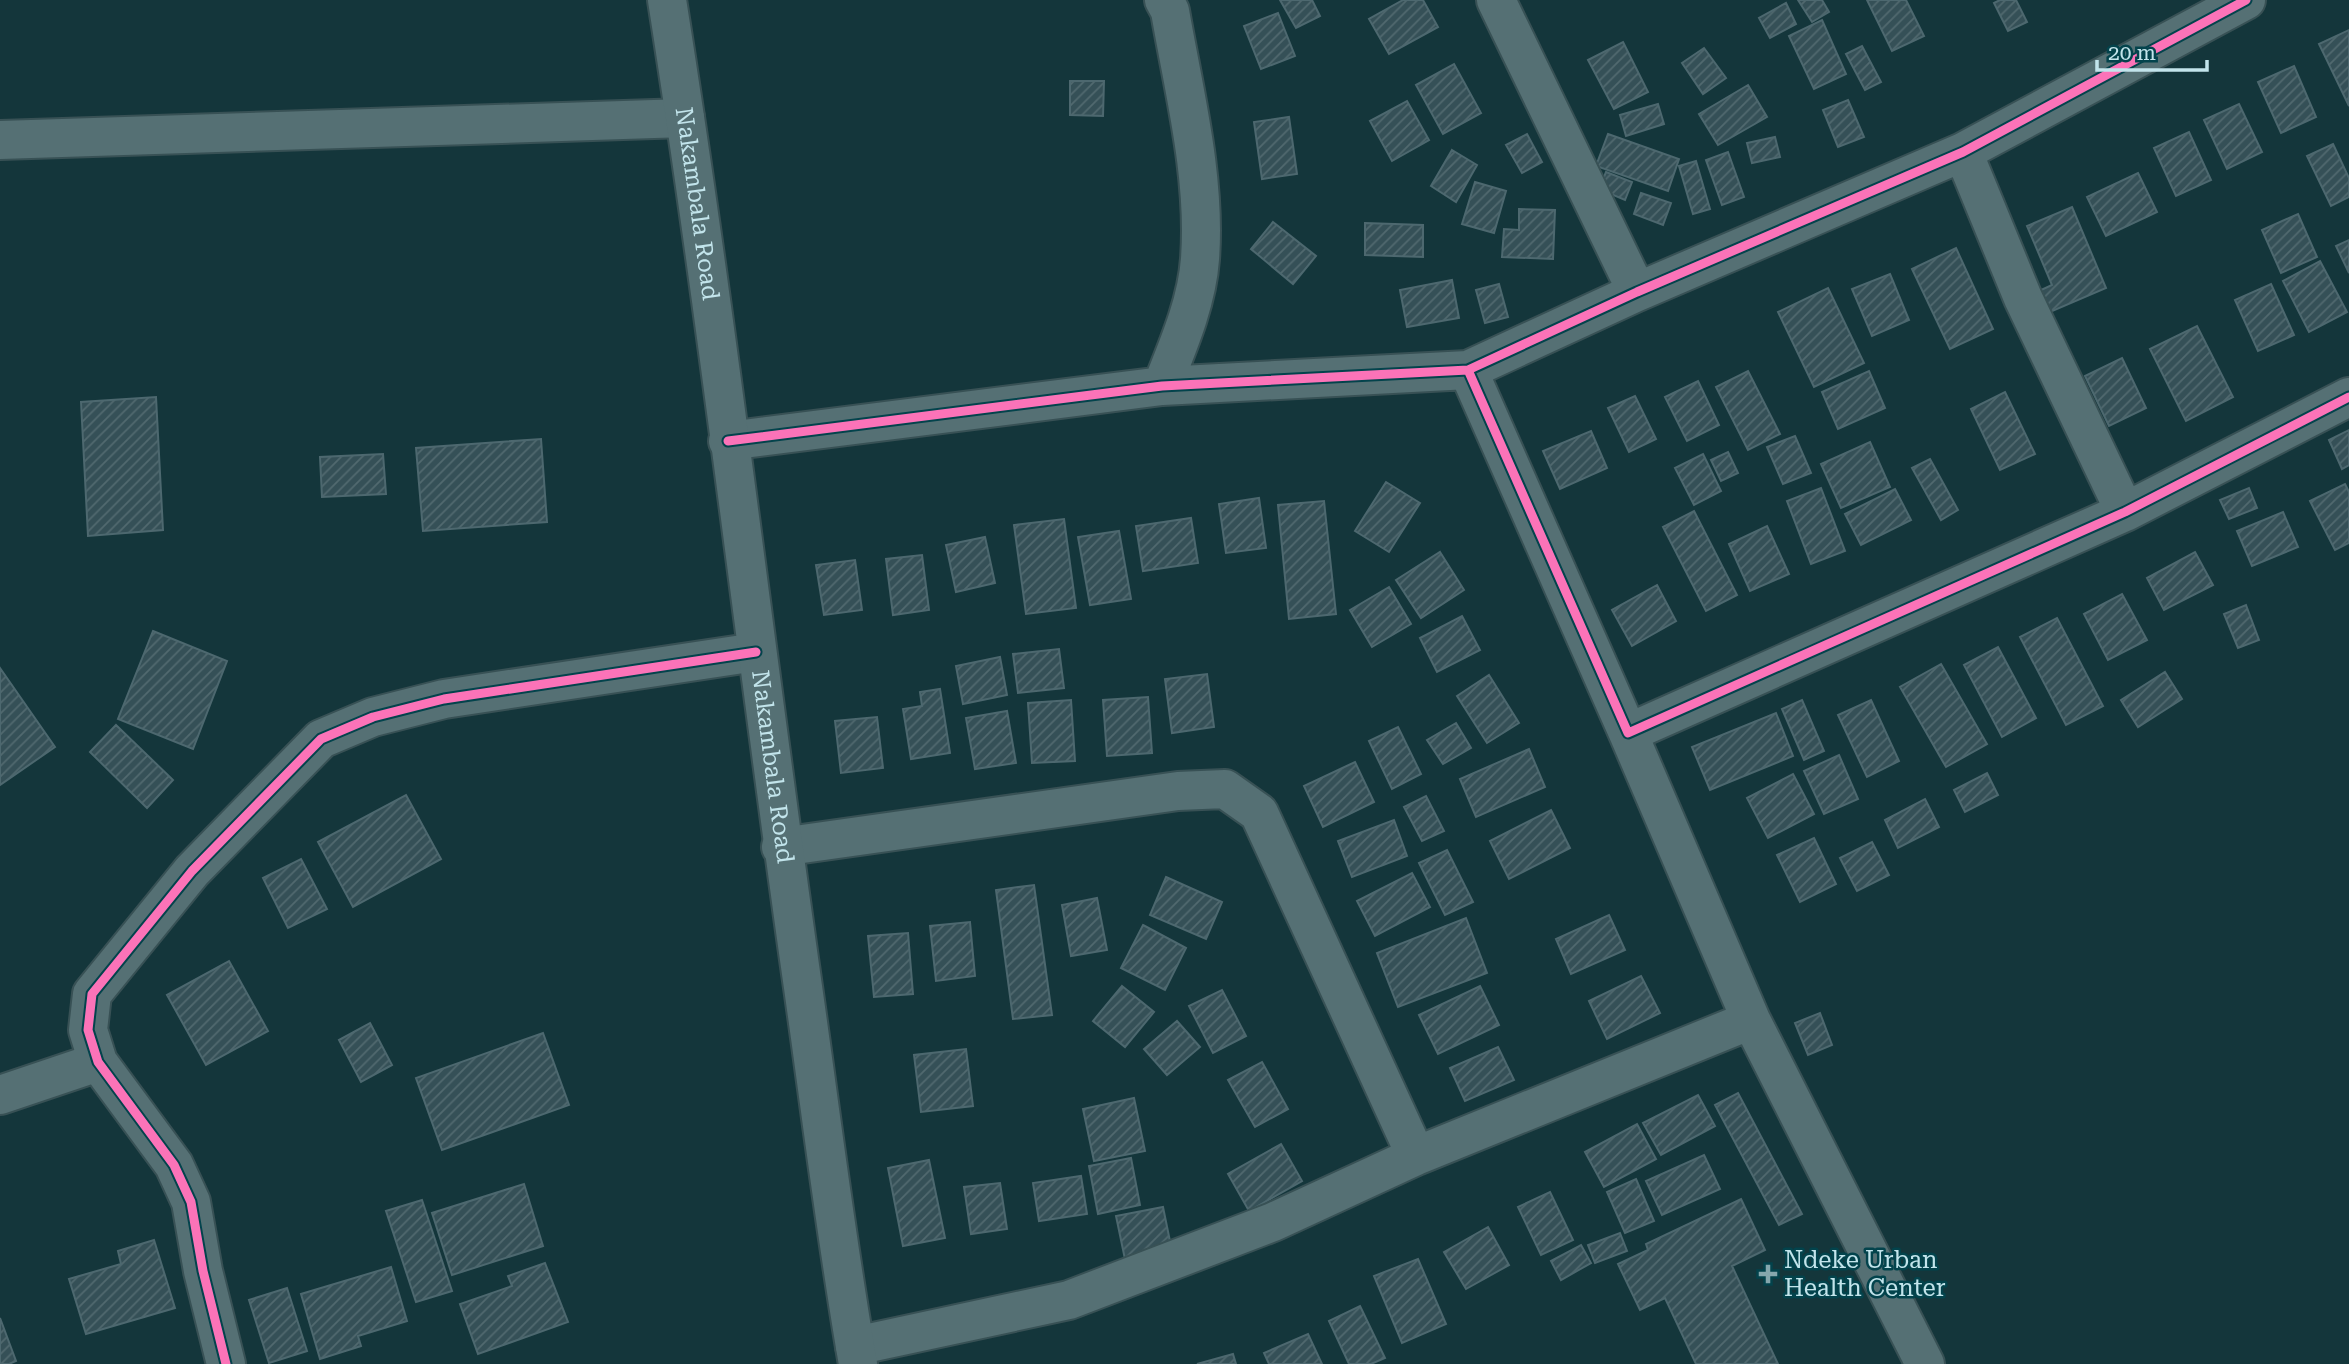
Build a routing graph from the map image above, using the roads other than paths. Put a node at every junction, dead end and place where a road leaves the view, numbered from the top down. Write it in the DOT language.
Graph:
graph roads {
  1 [pos="667,0"];
  2 [pos="1164,0"];
  3 [pos="1496,0"];
  4 [pos="2246,0"];
  5 [pos="685,118"];
  6 [pos="0,140"];
  7 [pos="1963,152"];
  8 [pos="1637,292"];
  9 [pos="1468,370"];
  10 [pos="1162,386"];
  11 [pos="2349,397"];
  12 [pos="728,441"];
  13 [pos="2124,512"];
  14 [pos="757,652"];
  15 [pos="1629,733"];
  16 [pos="781,847"];
  17 [pos="1751,1020"];
  18 [pos="98,1062"];
  19 [pos="0,1095"];
  20 [pos="1416,1156"];
  21 [pos="856,1355"];
  22 [pos="226,1364"];
  23 [pos="1925,1364"];
  1 -- 5 [label="street, Nakambala Road"];
  2 -- 10 [label="street"];
  3 -- 8 [label="street"];
  4 -- 7 [label="street"];
  5 -- 6 [label="street"];
  5 -- 12 [label="street, Nakambala Road"];
  7 -- 8 [label="street"];
  7 -- 13 [label="street"];
  8 -- 9 [label="street"];
  9 -- 10 [label="street"];
  9 -- 15 [label="street"];
  10 -- 12 [label="street"];
  11 -- 13 [label="street"];
  12 -- 14 [label="street, Nakambala Road"];
  13 -- 15 [label="street"];
  14 -- 16 [label="street, Nakambala Road"];
  14 -- 18 [label="street"];
  15 -- 17 [label="street"];
  16 -- 20 [label="street"];
  16 -- 21 [label="street, Nakambala Road"];
  17 -- 20 [label="street"];
  17 -- 23 [label="street"];
  18 -- 19 [label="street"];
  18 -- 22 [label="street"];
  20 -- 21 [label="street"];
}
